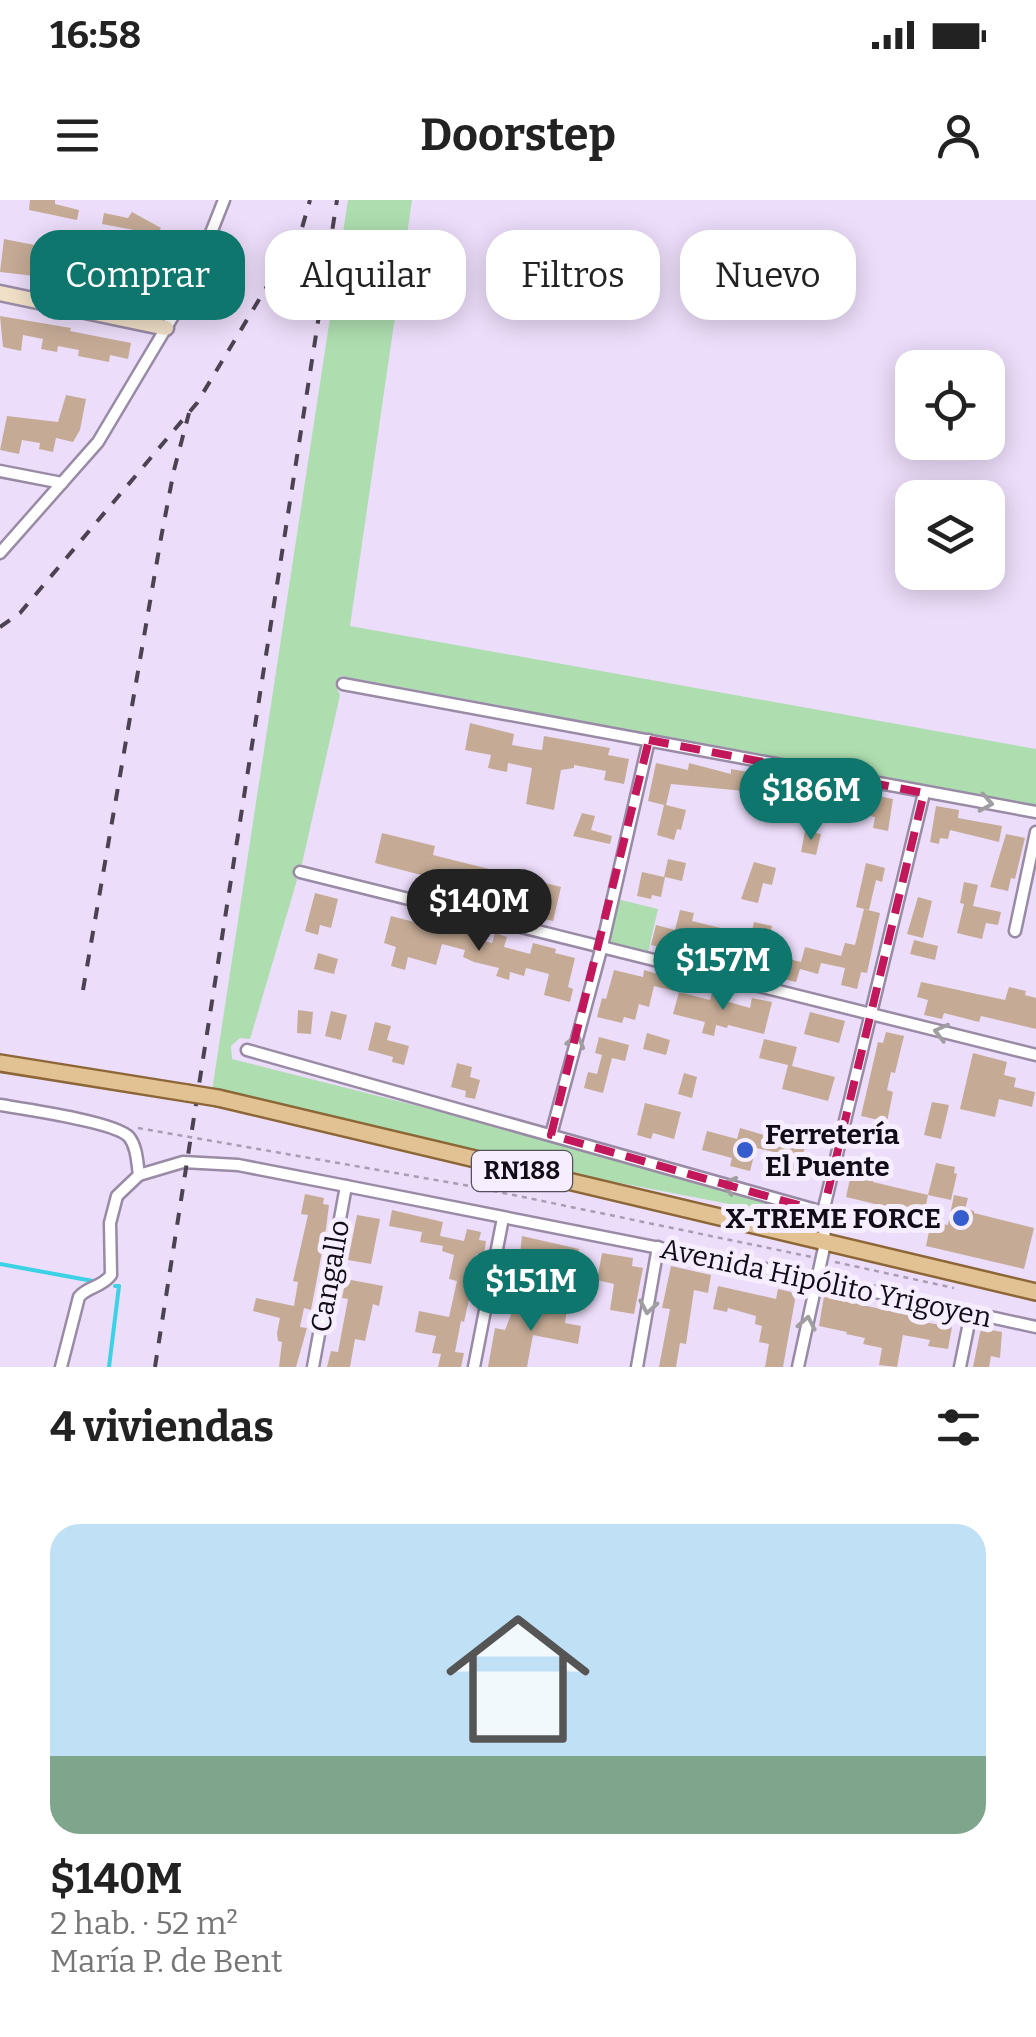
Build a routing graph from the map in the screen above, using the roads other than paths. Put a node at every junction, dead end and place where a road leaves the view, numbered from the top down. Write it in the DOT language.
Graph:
graph roads {
  1 [pos="224,200"];
  2 [pos="0,293"];
  3 [pos="166,328"];
  4 [pos="0,471"];
  5 [pos="62,483"];
  6 [pos="0,553"];
  7 [pos="343,684"];
  8 [pos="649,740"];
  9 [pos="924,792"];
  10 [pos="1036,812"];
  11 [pos="1036,832"];
  12 [pos="300,872"];
  13 [pos="1015,931"];
  14 [pos="602,946"];
  15 [pos="873,1015"];
  16 [pos="247,1050"];
  17 [pos="1036,1055"];
  18 [pos="0,1063"];
  19 [pos="0,1104"];
  20 [pos="551,1135"];
  21 [pos="139,1175"];
  22 [pos="346,1186"];
  23 [pos="823,1212"];
  24 [pos="503,1218"];
  25 [pos="658,1247"];
  26 [pos="823,1251"];
  27 [pos="816,1278"];
  28 [pos="1036,1292"];
  29 [pos="971,1313"];
  30 [pos="1036,1327"];
  31 [pos="61,1367"];
  32 [pos="313,1367"];
  33 [pos="474,1367"];
  34 [pos="637,1367"];
  35 [pos="798,1367"];
  36 [pos="960,1367"];
  1 -- 3 [label="street"];
  2 -- 3 [label="street"];
  3 -- 5 [label="street"];
  4 -- 5 [label="street"];
  5 -- 6 [label="street"];
  7 -- 8 [label="street"];
  8 -- 9 [label="street"];
  8 -- 14 [label="street"];
  9 -- 10 [label="street, one-way"];
  9 -- 15 [label="street"];
  11 -- 13 [label="street"];
  12 -- 14 [label="street"];
  14 -- 15 [label="street"];
  20 -- 14 [label="street, one-way"];
  17 -- 15 [label="street, one-way"];
  15 -- 23 [label="street"];
  16 -- 20 [label="street"];
  18 -- 26 [label="main road, Avenida Hipólito Yrigoyen / RN188, bridge"];
  19 -- 21 [label="street"];
  23 -- 20 [label="street, one-way"];
  21 -- 22 [label="street, Avenida Hipólito Yrigoyen"];
  21 -- 31 [label="street"];
  22 -- 24 [label="street, Avenida Hipólito Yrigoyen"];
  22 -- 32 [label="street, Cangallo"];
  23 -- 26 [label="street"];
  24 -- 25 [label="street, Avenida Hipólito Yrigoyen"];
  24 -- 33 [label="street"];
  25 -- 27 [label="street, Avenida Hipólito Yrigoyen"];
  25 -- 34 [label="street, one-way"];
  26 -- 27 [label="street"];
  26 -- 28 [label="main road, Avenida Hipólito Yrigoyen / RN188"];
  27 -- 29 [label="street, Avenida Hipólito Yrigoyen"];
  35 -- 27 [label="street, one-way"];
  29 -- 30 [label="street, Avenida Hipólito Yrigoyen"];
  29 -- 36 [label="street"];
}
